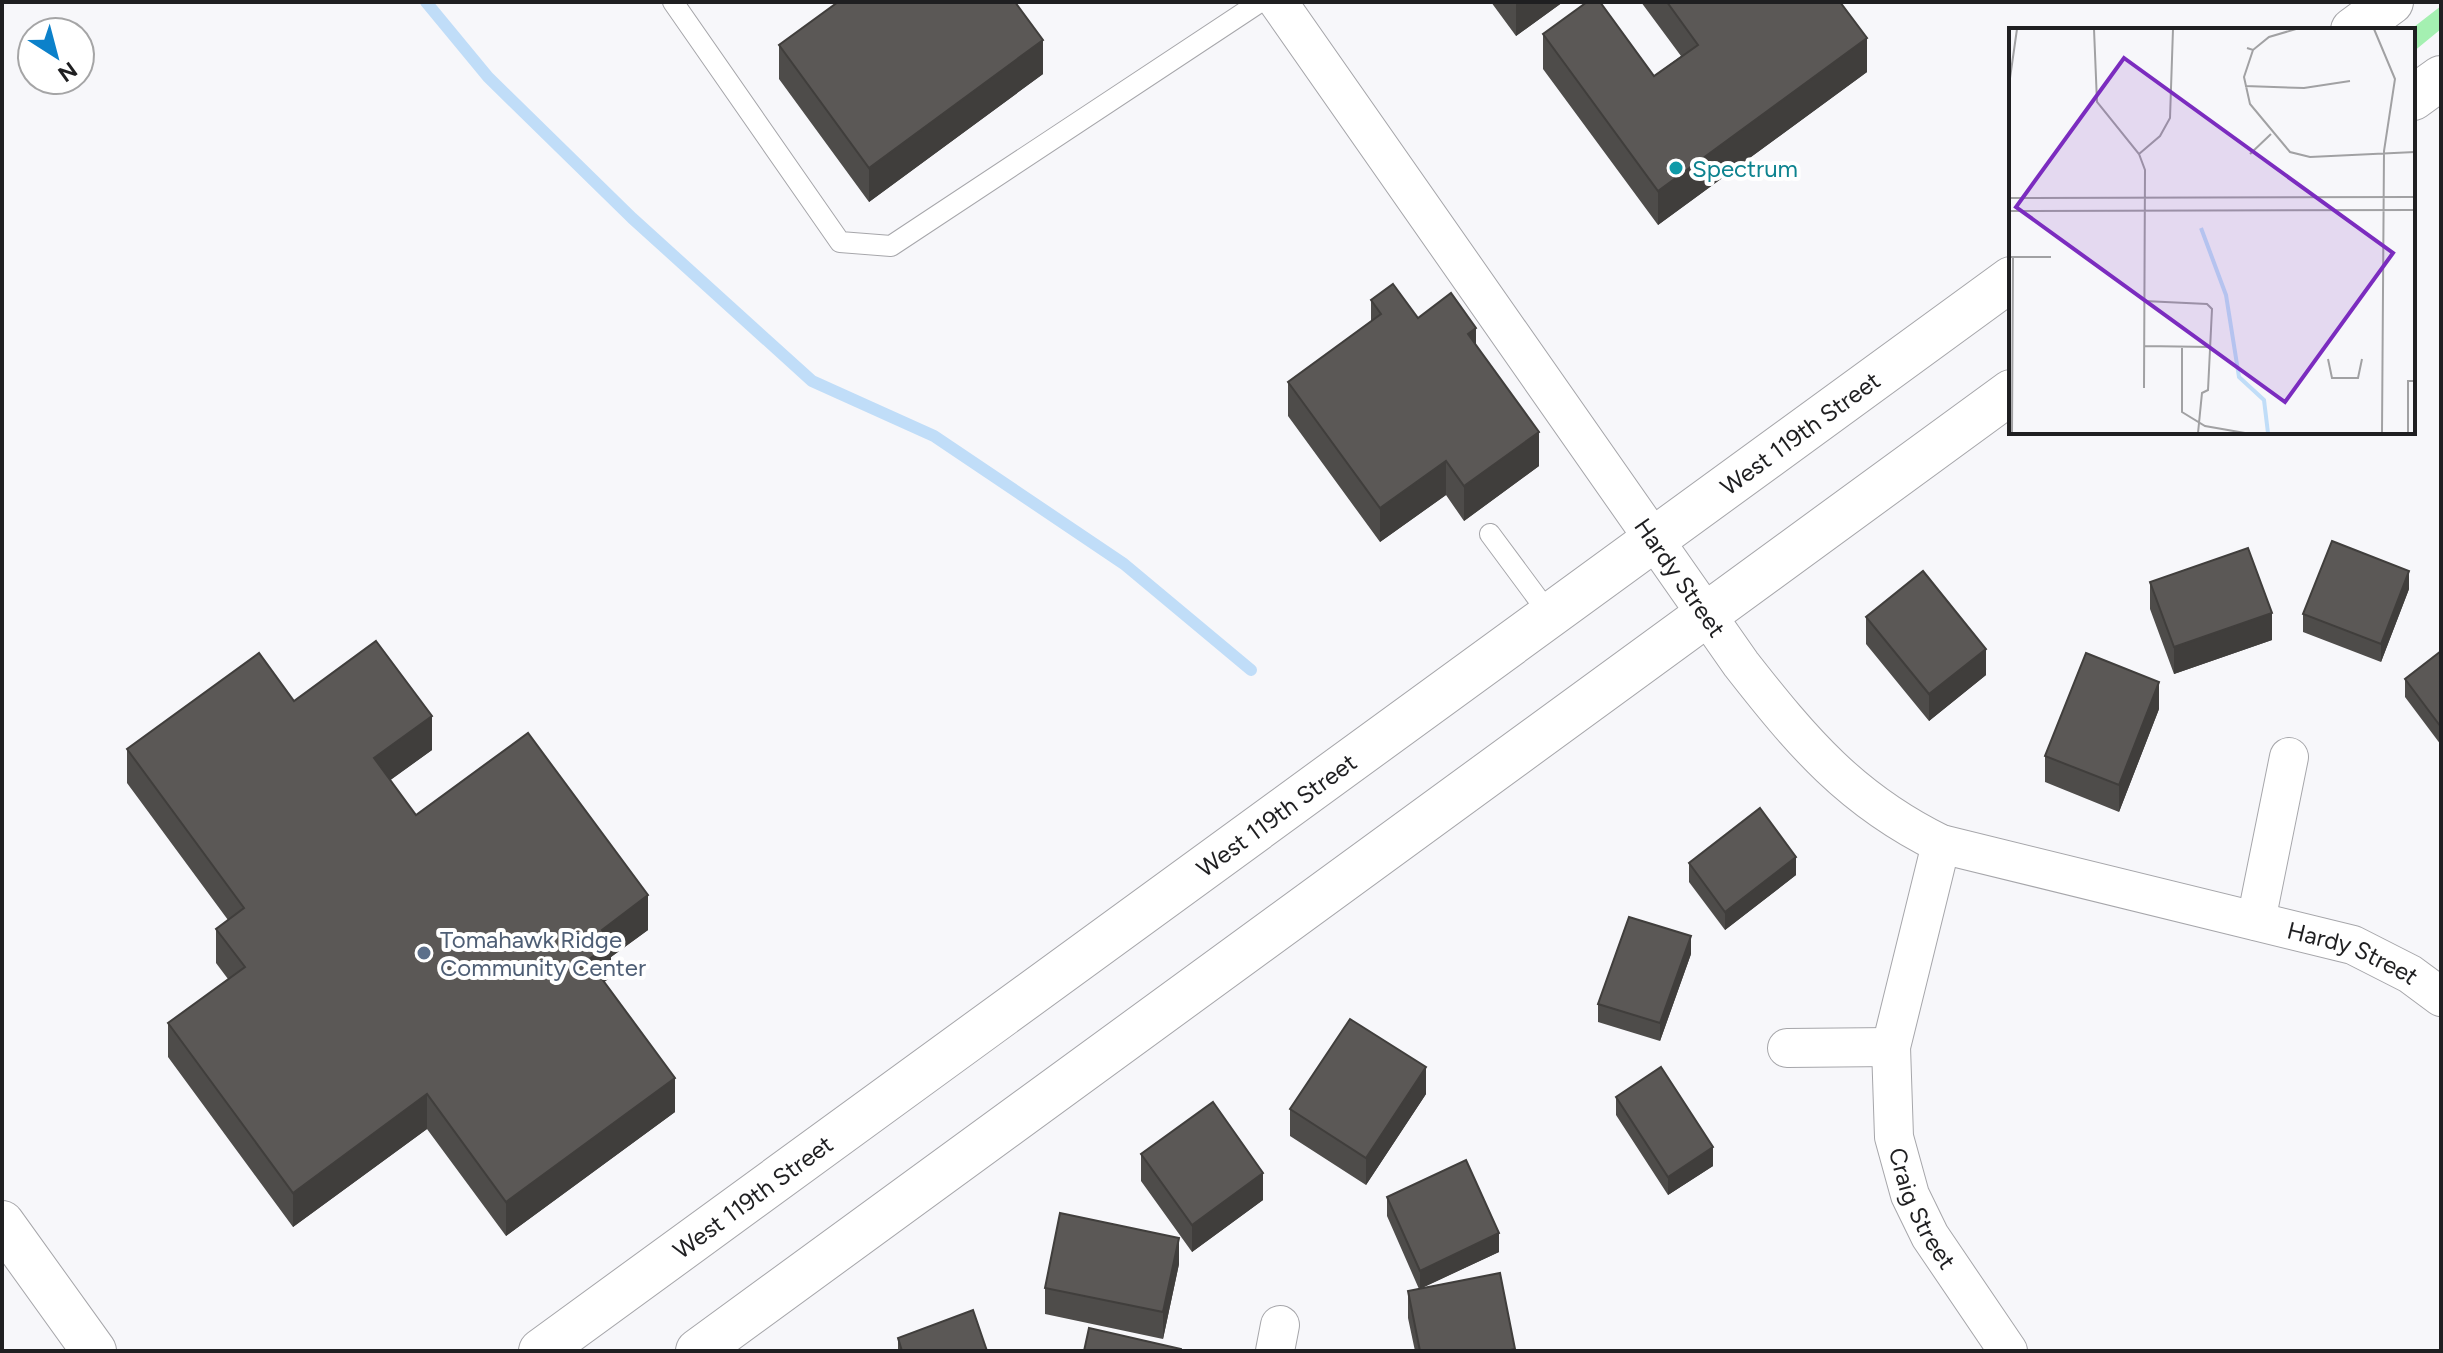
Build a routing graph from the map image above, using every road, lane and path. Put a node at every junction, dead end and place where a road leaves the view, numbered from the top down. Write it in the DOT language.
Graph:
graph roads {
  1 [pos="1260,2"];
  2 [pos="1278,2"];
  3 [pos="2391,2"];
  4 [pos="678,4"];
  5 [pos="2356,28"];
  6 [pos="2441,78"];
  7 [pos="2415,97"];
  8 [pos="2009,280"];
  9 [pos="2009,393"];
  10 [pos="1490,534"];
  11 [pos="1654,540"];
  12 [pos="1550,615"];
  13 [pos="1706,615"];
  14 [pos="2289,757"];
  15 [pos="1941,844"];
  16 [pos="2256,921"];
  17 [pos="2441,997"];
  18 [pos="1891,1047"];
  19 [pos="1787,1048"];
  20 [pos="2,1223"];
  21 [pos="94,1351"];
  22 [pos="541,1351"];
  23 [pos="698,1351"];
  24 [pos="2008,1351"];
  1 -- 4 [label="lane"];
  2 -- 11 [label="street, Hardy Street"];
  3 -- 5 [label="main road"];
  6 -- 7 [label="main road"];
  8 -- 11 [label="main road, West 119th Street"];
  9 -- 13 [label="main road"];
  10 -- 12 [label="lane"];
  11 -- 12 [label="main road, West 119th Street"];
  11 -- 13 [label="street, Hardy Street"];
  12 -- 22 [label="main road, West 119th Street"];
  13 -- 15 [label="street, Hardy Street"];
  13 -- 23 [label="main road"];
  14 -- 16 [label="street, Hardy Street"];
  15 -- 16 [label="street, Hardy Street"];
  15 -- 18 [label="street, Craig Street"];
  16 -- 17 [label="street, Hardy Street"];
  18 -- 19 [label="street"];
  18 -- 24 [label="street, Craig Street"];
  20 -- 21 [label="main road"];
}
